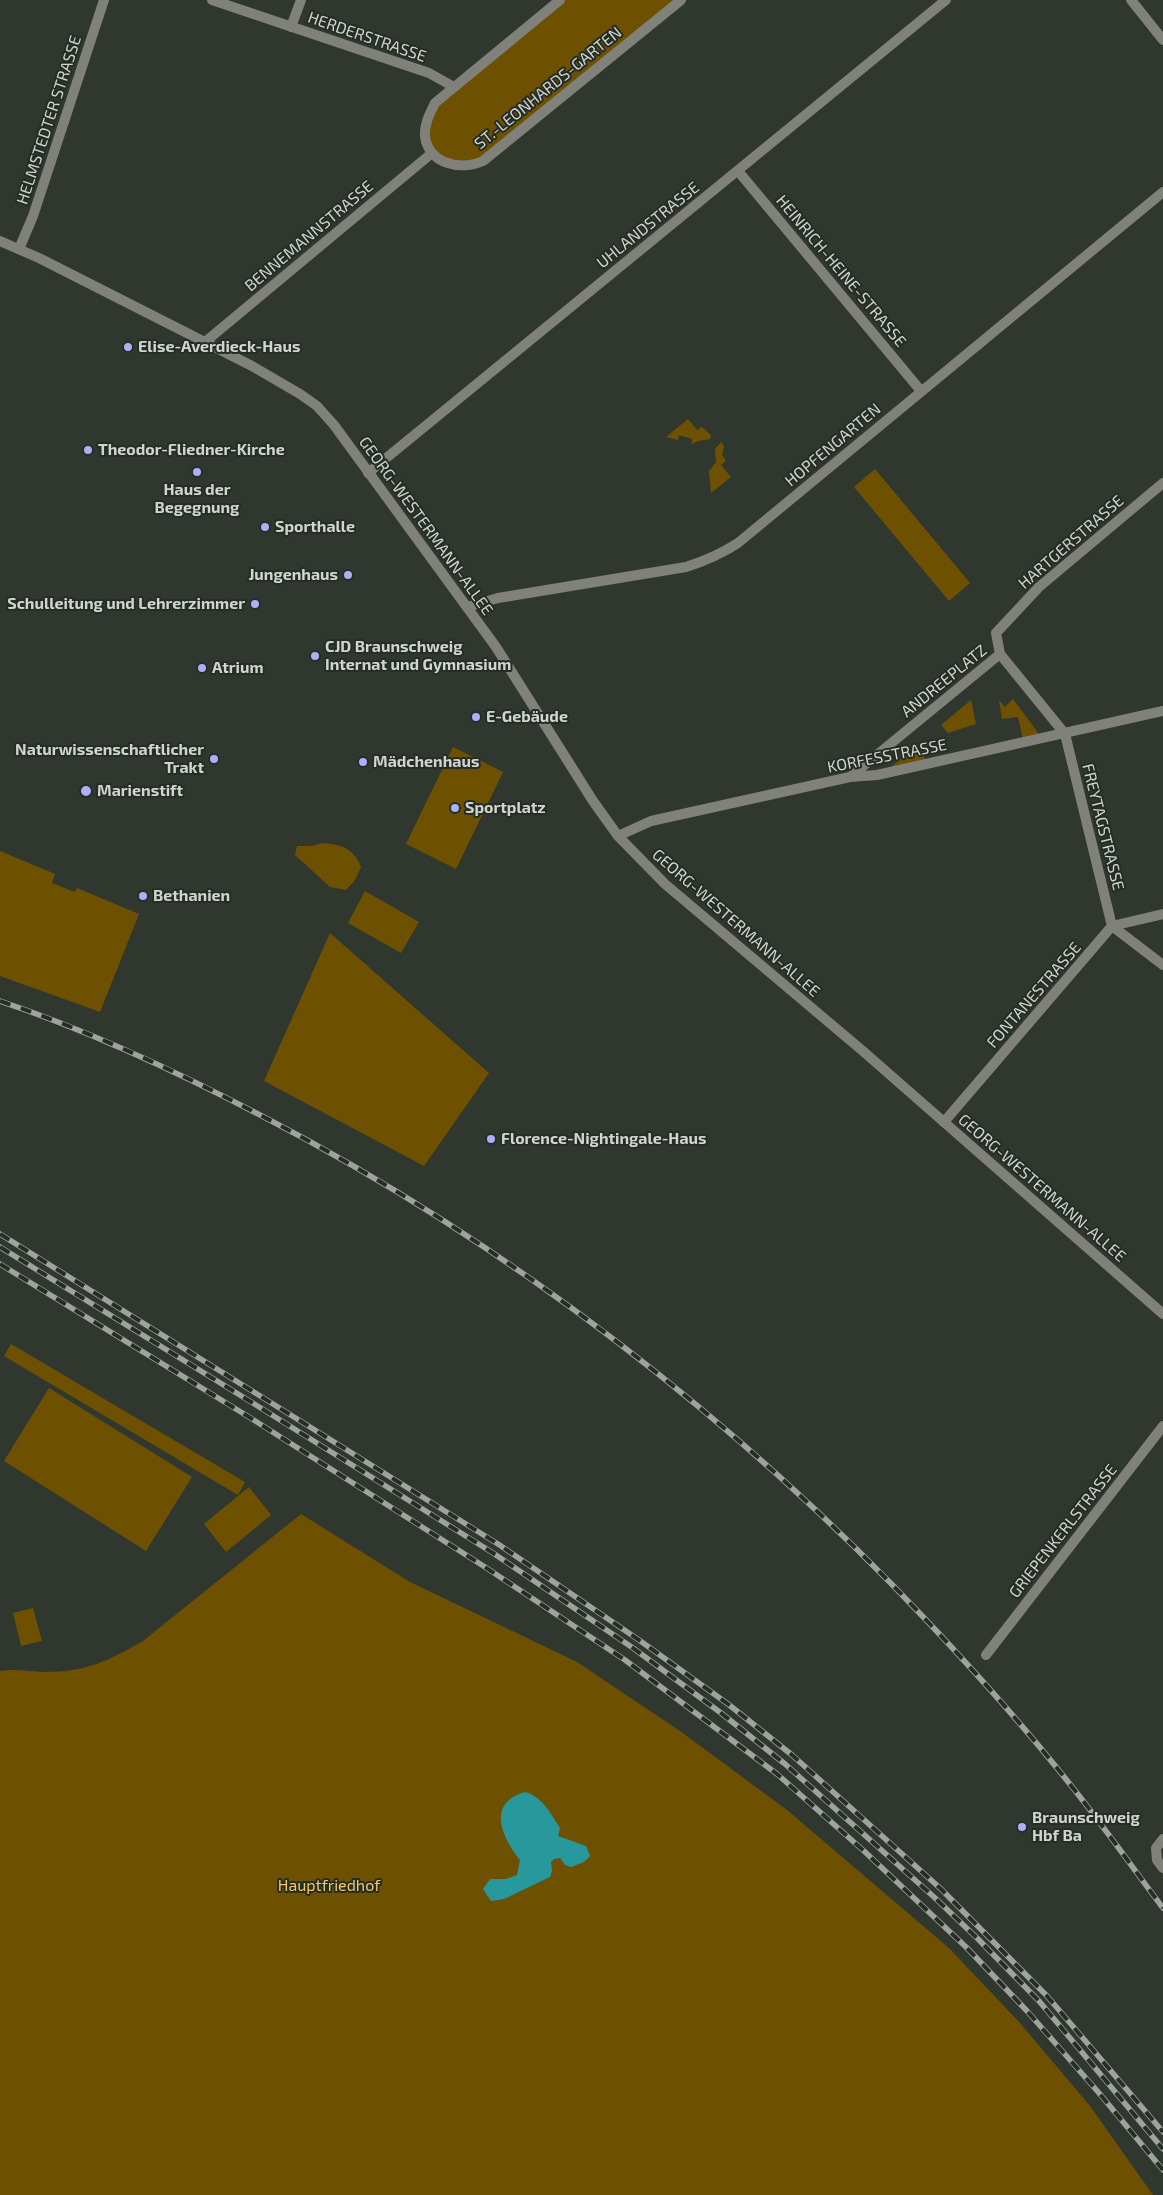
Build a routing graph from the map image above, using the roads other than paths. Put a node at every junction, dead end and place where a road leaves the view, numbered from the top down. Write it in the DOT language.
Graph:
graph roads {
  1 [pos="104,0"];
  2 [pos="212,0"];
  3 [pos="301,0"];
  4 [pos="560,0"];
  5 [pos="681,0"];
  6 [pos="946,0"];
  7 [pos="1131,0"];
  8 [pos="291,27"];
  9 [pos="1163,40"];
  10 [pos="454,87"];
  11 [pos="432,153"];
  12 [pos="738,171"];
  13 [pos="1163,192"];
  14 [pos="0,241"];
  15 [pos="19,249"];
  16 [pos="205,342"];
  17 [pos="921,391"];
  18 [pos="368,472"];
  19 [pos="1163,483"];
  20 [pos="467,607"];
  21 [pos="1000,654"];
  22 [pos="1163,711"];
  23 [pos="1065,734"];
  24 [pos="850,777"];
  25 [pos="618,836"];
  26 [pos="1163,914"];
  27 [pos="1112,926"];
  28 [pos="1163,965"];
  29 [pos="944,1122"];
  30 [pos="1163,1314"];
  31 [pos="1163,1426"];
  32 [pos="986,1655"];
  33 [pos="1163,1839"];
  34 [pos="1163,1868"];
  1 -- 15 [label="street, HELMSTEDTER STRASSE"];
  2 -- 8 [label="street, HERDERSTRASSE"];
  3 -- 8 [label="street"];
  4 -- 10 [label="street"];
  5 -- 11 [label="street, ST.-LEONHARDS-GARTEN"];
  6 -- 12 [label="street, UHLANDSTRASSE"];
  7 -- 9 [label="street"];
  8 -- 10 [label="street, HERDERSTRASSE"];
  10 -- 11 [label="street"];
  11 -- 16 [label="street, BENNEMANNSTRASSE"];
  12 -- 17 [label="street, HEINRICH-HEINE-STRASSE"];
  12 -- 18 [label="street, UHLANDSTRASSE"];
  13 -- 17 [label="street, HOPFENGARTEN"];
  14 -- 15 [label="street, GEORG-WESTERMANN-ALLEE"];
  15 -- 16 [label="street, GEORG-WESTERMANN-ALLEE"];
  16 -- 18 [label="street, GEORG-WESTERMANN-ALLEE"];
  17 -- 20 [label="street, HOPFENGARTEN"];
  18 -- 20 [label="street, GEORG-WESTERMANN-ALLEE"];
  19 -- 21 [label="street, HARTGERSTRASSE"];
  20 -- 25 [label="street, GEORG-WESTERMANN-ALLEE"];
  21 -- 23 [label="street, ANDREEPLATZ"];
  21 -- 24 [label="street, ANDREEPLATZ"];
  22 -- 23 [label="street, KORFESSTRASSE"];
  23 -- 24 [label="street, KORFESSTRASSE"];
  23 -- 27 [label="street, FREYTAGSTRASSE"];
  24 -- 25 [label="street, KORFESSTRASSE"];
  25 -- 29 [label="street, GEORG-WESTERMANN-ALLEE"];
  26 -- 27 [label="street"];
  27 -- 28 [label="street"];
  27 -- 29 [label="street, FONTANESTRASSE"];
  29 -- 30 [label="street, GEORG-WESTERMANN-ALLEE"];
  31 -- 32 [label="street, GRIEPENKERLSTRASSE"];
  33 -- 34 [label="street"];
}
